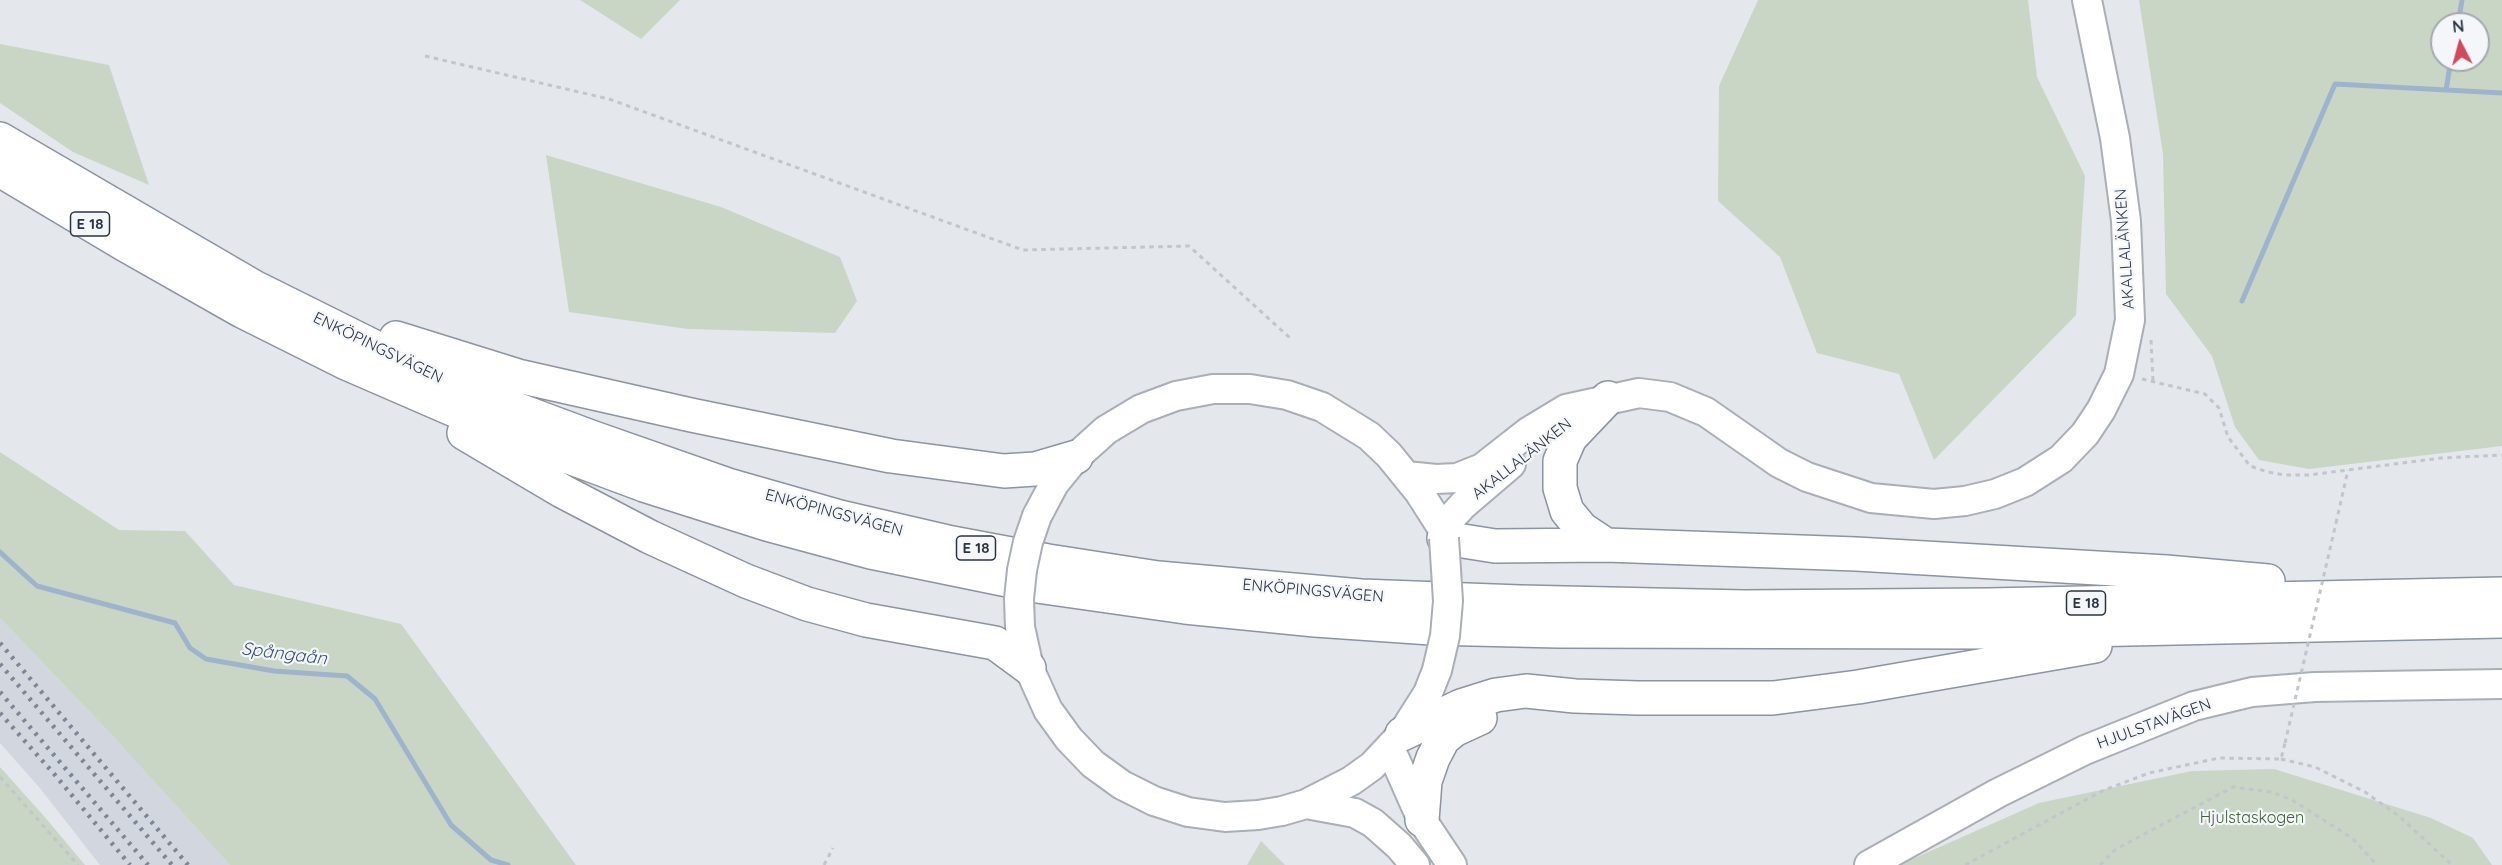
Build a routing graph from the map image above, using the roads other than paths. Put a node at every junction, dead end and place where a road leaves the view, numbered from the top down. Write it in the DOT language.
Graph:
graph roads {
  1 [pos="2087,0"];
  2 [pos="0,139"];
  3 [pos="0,170"];
  4 [pos="254,287"];
  5 [pos="344,362"];
  6 [pos="1608,398"];
  7 [pos="1076,457"];
  8 [pos="1406,476"];
  9 [pos="1443,533"];
  10 [pos="1606,545"];
  11 [pos="2502,594"];
  12 [pos="2428,595"];
  13 [pos="1744,620"];
  14 [pos="2502,621"];
  15 [pos="2194,628"];
  16 [pos="1029,668"];
  17 [pos="2502,684"];
  18 [pos="1575,696"];
  19 [pos="1396,741"];
  20 [pos="1306,804"];
  21 [pos="1422,820"];
  22 [pos="1414,865"];
  23 [pos="1452,865"];
  24 [pos="1869,865"];
  1 -- 6 [label="main road, AKALLALÄNKEN"];
  2 -- 4 [label="highway, ENKÖPINGSVÄGEN / E 18"];
  3 -- 5 [label="highway, ENKÖPINGSVÄGEN / E 18"];
  4 -- 7 [label="highway"];
  4 -- 13 [label="highway, ENKÖPINGSVÄGEN / E 18"];
  5 -- 13 [label="highway, ENKÖPINGSVÄGEN / E 18"];
  5 -- 16 [label="highway"];
  6 -- 8 [label="main road, AKALLALÄNKEN"];
  6 -- 9 [label="main road, AKALLALÄNKEN"];
  6 -- 10 [label="highway"];
  7 -- 8 [label="main road"];
  7 -- 16 [label="main road, bridge"];
  8 -- 9 [label="main road"];
  9 -- 10 [label="highway"];
  9 -- 19 [label="main road, bridge"];
  10 -- 12 [label="highway"];
  11 -- 12 [label="highway, E 18"];
  12 -- 13 [label="highway, E 18"];
  13 -- 15 [label="highway, E 18"];
  14 -- 15 [label="highway, E 18"];
  15 -- 18 [label="highway"];
  16 -- 20 [label="main road"];
  17 -- 24 [label="main road, HJULSTAVÄGEN"];
  18 -- 19 [label="highway"];
  18 -- 21 [label="highway"];
  19 -- 20 [label="main road"];
  19 -- 21 [label="main road"];
  20 -- 22 [label="main road"];
  21 -- 23 [label="main road"];
}
